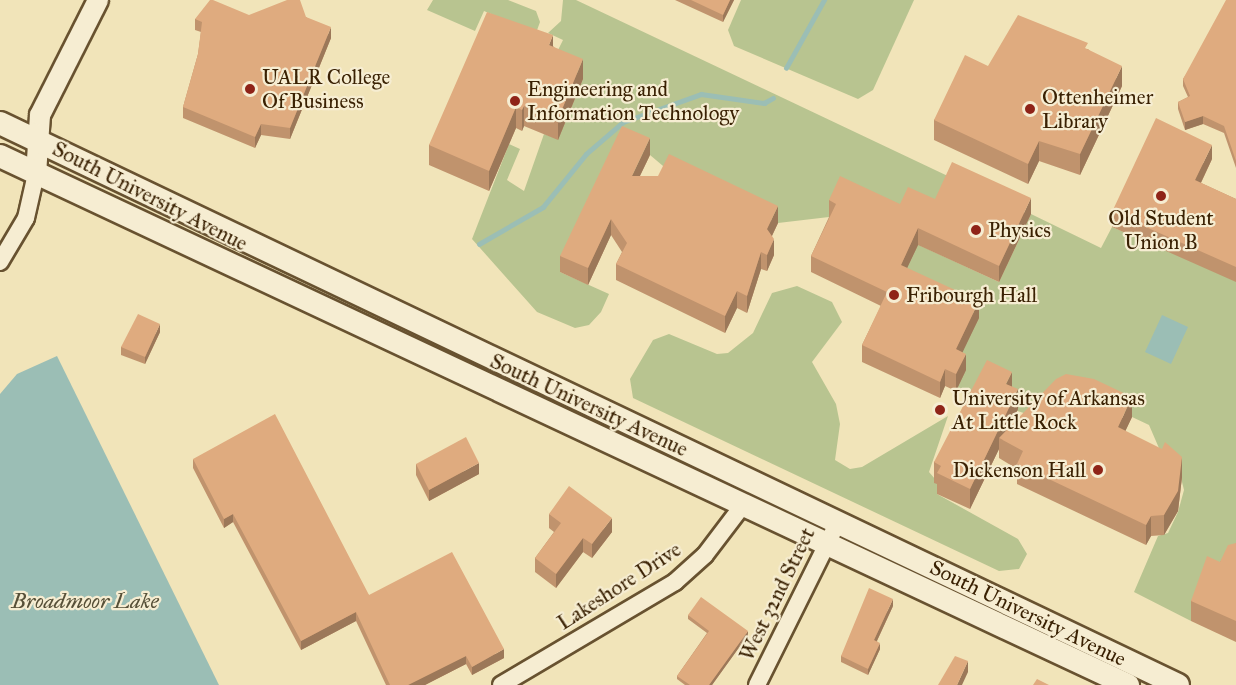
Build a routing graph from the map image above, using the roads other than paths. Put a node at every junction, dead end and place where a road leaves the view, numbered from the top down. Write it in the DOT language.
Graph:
graph roads {
  1 [pos="98,0"];
  2 [pos="0,123"];
  3 [pos="42,142"];
  4 [pos="0,156"];
  5 [pos="36,174"];
  6 [pos="0,262"];
  7 [pos="743,505"];
  8 [pos="838,522"];
  9 [pos="827,544"];
  10 [pos="501,685"];
  11 [pos="757,685"];
  12 [pos="1128,685"];
  13 [pos="1178,685"];
  1 -- 3 [label="street"];
  2 -- 3 [label="main road, South University Avenue"];
  3 -- 5 [label="street"];
  3 -- 8 [label="main road, South University Avenue"];
  4 -- 5 [label="main road, South University Avenue"];
  5 -- 6 [label="street"];
  5 -- 7 [label="main road, South University Avenue"];
  7 -- 9 [label="main road, South University Avenue"];
  7 -- 10 [label="street, Lakeshore Drive"];
  8 -- 9 [label="street, West 32nd Street"];
  8 -- 13 [label="main road, South University Avenue"];
  9 -- 11 [label="street, West 32nd Street"];
  9 -- 12 [label="main road, South University Avenue"];
}
